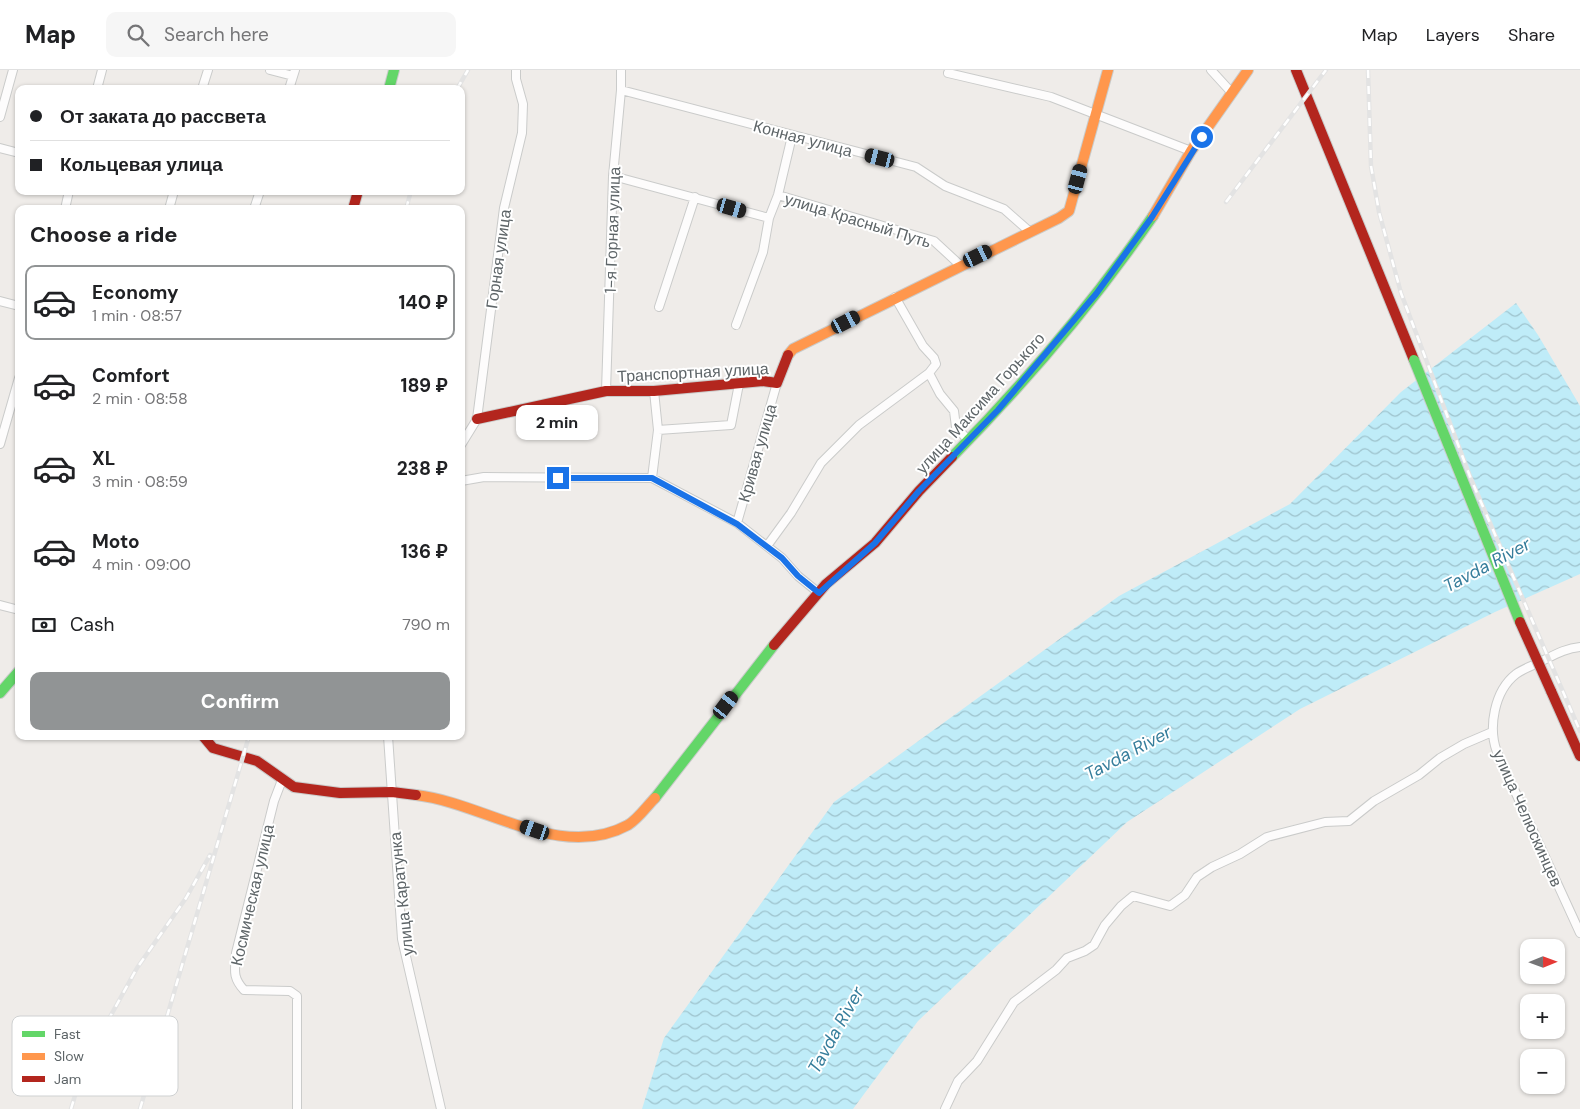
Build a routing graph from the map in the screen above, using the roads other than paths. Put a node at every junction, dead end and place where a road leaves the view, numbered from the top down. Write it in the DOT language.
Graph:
graph roads {
  1 [pos="13,70"];
  2 [pos="102,70"];
  3 [pos="208,70"];
  4 [pos="270,70"];
  5 [pos="394,70"];
  6 [pos="516,70"];
  7 [pos="621,70"];
  8 [pos="1108,70"];
  9 [pos="1211,70"];
  10 [pos="1248,70"];
  11 [pos="1296,70"];
  12 [pos="294,73"];
  13 [pos="948,73"];
  14 [pos="98,85"];
  15 [pos="203,85"];
  16 [pos="290,85"];
  17 [pos="389,85"];
  18 [pos="621,90"];
  19 [pos="1232,93"];
  20 [pos="1096,114"];
  21 [pos="0,117"];
  22 [pos="792,136"];
  23 [pos="0,148"];
  24 [pos="1191,151"];
  25 [pos="15,153"];
  26 [pos="613,176"];
  27 [pos="778,195"];
  28 [pos="695,196"];
  29 [pos="769,218"];
  30 [pos="1029,231"];
  31 [pos="960,265"];
  32 [pos="895,297"];
  33 [pos="0,301"];
  34 [pos="15,305"];
  35 [pos="659,307"];
  36 [pos="736,325"];
  37 [pos="930,373"];
  38 [pos="777,383"];
  39 [pos="740,384"];
  40 [pos="606,391"];
  41 [pos="654,391"];
  42 [pos="15,392"];
  43 [pos="477,419"];
  44 [pos="658,430"];
  45 [pos="465,438"];
  46 [pos="968,440"];
  47 [pos="0,444"];
  48 [pos="652,478"];
  49 [pos="465,479"];
  50 [pos="737,524"];
  51 [pos="766,546"];
  52 [pos="819,593"];
  53 [pos="0,605"];
  54 [pos="15,609"];
  55 [pos="1580,647"];
  56 [pos="15,676"];
  57 [pos="0,693"];
  58 [pos="1492,732"];
  59 [pos="206,740"];
  60 [pos="388,740"];
  61 [pos="1580,756"];
  62 [pos="282,780"];
  63 [pos="392,792"];
  64 [pos="1580,933"];
  65 [pos="297,1109"];
  66 [pos="441,1109"];
  67 [pos="946,1109"];
  1 -- 21 [label="street"];
  2 -- 14 [label="street"];
  3 -- 15 [label="street"];
  4 -- 12 [label="street"];
  5 -- 17 [label="street"];
  6 -- 43 [label="street, Горная улица"];
  7 -- 18 [label="street, 1-я Горная улица"];
  8 -- 20 [label="street"];
  9 -- 19 [label="street"];
  10 -- 19 [label="street, улица Максима Горького"];
  11 -- 61 [label="street, bridge"];
  12 -- 16 [label="street"];
  13 -- 20 [label="street"];
  18 -- 22 [label="street, Конная улица"];
  18 -- 26 [label="street, 1-я Горная улица"];
  19 -- 24 [label="street, улица Максима Горького"];
  20 -- 24 [label="street"];
  20 -- 30 [label="street, Транспортная улица"];
  22 -- 27 [label="street"];
  22 -- 30 [label="street, Конная улица"];
  23 -- 25 [label="street"];
  24 -- 46 [label="street, улица Максима Горького"];
  26 -- 28 [label="street, улица Красный Путь"];
  26 -- 40 [label="street, 1-я Горная улица"];
  27 -- 29 [label="street"];
  27 -- 31 [label="street, улица Красный Путь"];
  28 -- 29 [label="street, улица Красный Путь"];
  28 -- 35 [label="street"];
  29 -- 36 [label="street"];
  30 -- 31 [label="street, Транспортная улица"];
  31 -- 32 [label="street, Транспортная улица"];
  32 -- 37 [label="street"];
  32 -- 38 [label="street, Транспортная улица"];
  33 -- 34 [label="street"];
  37 -- 46 [label="street"];
  37 -- 51 [label="street"];
  38 -- 39 [label="street, Транспортная улица"];
  38 -- 50 [label="street, Кривая улица"];
  39 -- 41 [label="street, Транспортная улица"];
  39 -- 44 [label="street"];
  40 -- 41 [label="street, Транспортная улица"];
  40 -- 43 [label="street, Транспортная улица"];
  41 -- 44 [label="street"];
  42 -- 47 [label="street"];
  43 -- 45 [label="street, Горная улица"];
  44 -- 48 [label="street"];
  46 -- 52 [label="street, улица Максима Горького"];
  48 -- 49 [label="street"];
  48 -- 50 [label="street"];
  50 -- 51 [label="street"];
  51 -- 52 [label="street"];
  52 -- 63 [label="street, улица Максима Горького"];
  53 -- 54 [label="street"];
  55 -- 58 [label="street, улица Челюскинцев"];
  56 -- 57 [label="street"];
  58 -- 64 [label="street, улица Челюскинцев"];
  58 -- 67 [label="street"];
  59 -- 62 [label="street, улица Максима Горького"];
  60 -- 63 [label="street, улица Каратунка"];
  62 -- 63 [label="street, улица Максима Горького"];
  62 -- 65 [label="street, Космическая улица"];
  63 -- 66 [label="street, улица Каратунка"];
}
